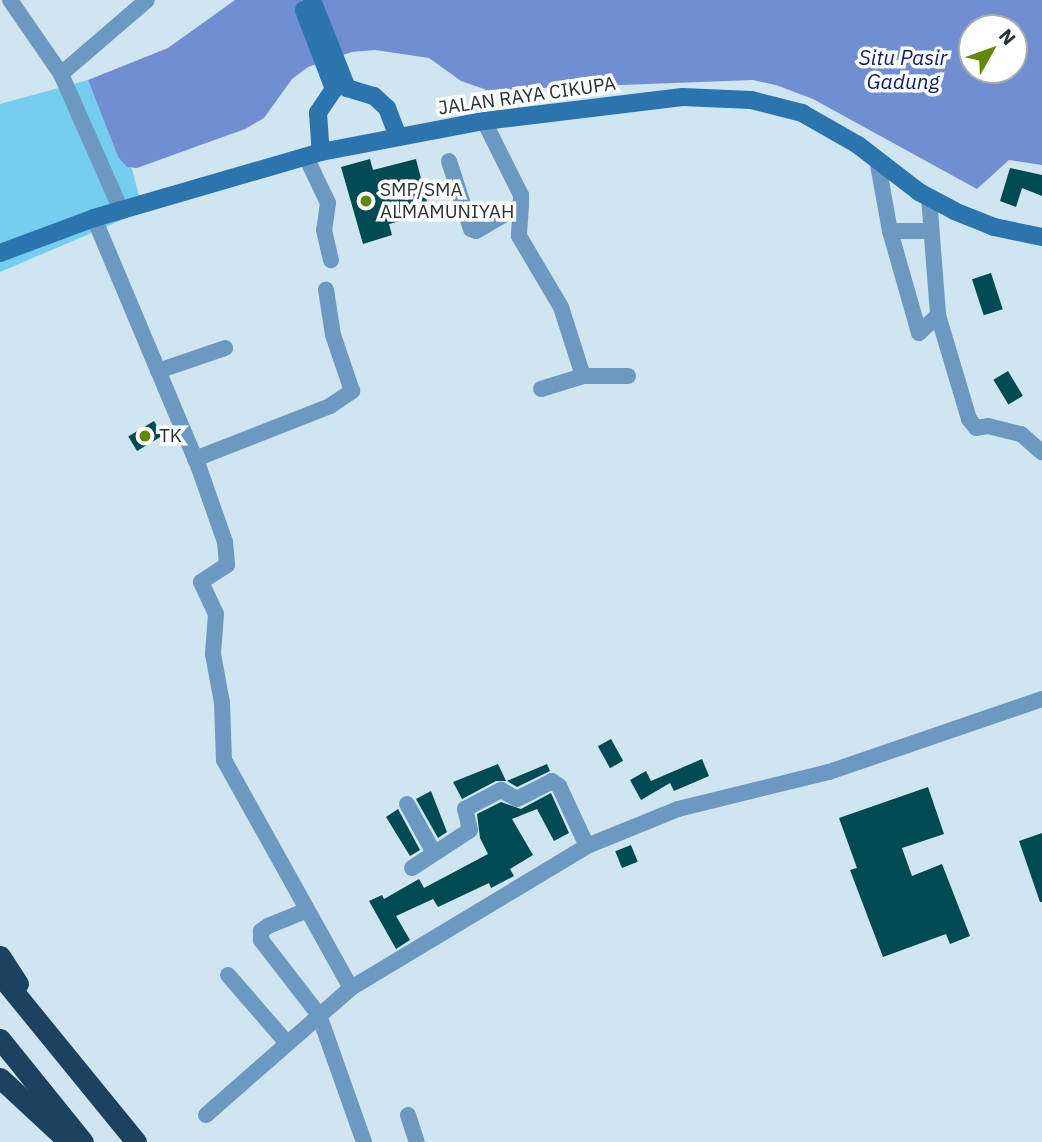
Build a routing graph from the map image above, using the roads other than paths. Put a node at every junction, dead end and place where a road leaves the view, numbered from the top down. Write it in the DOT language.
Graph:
graph roads {
  1 [pos="10,0"];
  2 [pos="147,0"];
  3 [pos="300,0"];
  4 [pos="312,0"];
  5 [pos="61,74"];
  6 [pos="340,88"];
  7 [pos="484,121"];
  8 [pos="398,136"];
  9 [pos="314,155"];
  10 [pos="877,159"];
  11 [pos="449,161"];
  12 [pos="929,197"];
  13 [pos="521,205"];
  14 [pos="121,210"];
  15 [pos="94,218"];
  16 [pos="890,231"];
  17 [pos="928,231"];
  18 [pos="1042,237"];
  19 [pos="0,253"];
  20 [pos="331,260"];
  21 [pos="326,290"];
  22 [pos="938,314"];
  23 [pos="225,348"];
  24 [pos="158,371"];
  25 [pos="583,376"];
  26 [pos="628,376"];
  27 [pos="541,389"];
  28 [pos="1042,452"];
  29 [pos="195,459"];
  30 [pos="1042,699"];
  31 [pos="407,804"];
  32 [pos="587,846"];
  33 [pos="434,853"];
  34 [pos="412,868"];
  35 [pos="305,911"];
  36 [pos="0,956"];
  37 [pos="0,975"];
  38 [pos="228,975"];
  39 [pos="351,988"];
  40 [pos="319,1015"];
  41 [pos="45,1028"];
  42 [pos="0,1039"];
  43 [pos="287,1043"];
  44 [pos="0,1079"];
  45 [pos="206,1115"];
  46 [pos="408,1115"];
  47 [pos="69,1142"];
  48 [pos="83,1142"];
  49 [pos="136,1142"];
  50 [pos="364,1142"];
  51 [pos="417,1142"];
  1 -- 5 [label="street"];
  2 -- 5 [label="street"];
  3 -- 6 [label="main road"];
  4 -- 6 [label="main road"];
  5 -- 14 [label="street"];
  6 -- 8 [label="main road"];
  6 -- 9 [label="main road"];
  7 -- 8 [label="main road, JALAN RAYA CIKUPA"];
  7 -- 10 [label="main road, JALAN RAYA CIKUPA"];
  7 -- 13 [label="street"];
  8 -- 9 [label="main road, JALAN RAYA CIKUPA"];
  9 -- 14 [label="main road, JALAN RAYA CIKUPA"];
  9 -- 20 [label="street"];
  10 -- 12 [label="main road, JALAN RAYA CIKUPA"];
  10 -- 16 [label="street"];
  11 -- 13 [label="street"];
  12 -- 17 [label="street"];
  12 -- 18 [label="main road, JALAN RAYA CIKUPA"];
  13 -- 25 [label="street"];
  14 -- 15 [label="main road, JALAN RAYA CIKUPA"];
  15 -- 19 [label="main road, JALAN RAYA CIKUPA"];
  15 -- 24 [label="street"];
  16 -- 17 [label="street"];
  16 -- 22 [label="street"];
  17 -- 22 [label="street"];
  21 -- 29 [label="street"];
  22 -- 28 [label="street"];
  23 -- 24 [label="street"];
  24 -- 29 [label="street"];
  25 -- 26 [label="street"];
  25 -- 27 [label="street"];
  29 -- 35 [label="street"];
  30 -- 32 [label="street"];
  31 -- 33 [label="street"];
  32 -- 33 [label="street"];
  32 -- 39 [label="street"];
  33 -- 34 [label="street"];
  35 -- 39 [label="street"];
  35 -- 40 [label="street"];
  36 -- 41 [label="highway"];
  37 -- 41 [label="highway"];
  38 -- 43 [label="street"];
  39 -- 40 [label="street"];
  40 -- 43 [label="street"];
  40 -- 50 [label="street"];
  41 -- 49 [label="highway"];
  42 -- 48 [label="highway"];
  43 -- 45 [label="street"];
  44 -- 47 [label="highway"];
  46 -- 51 [label="street"];
}
